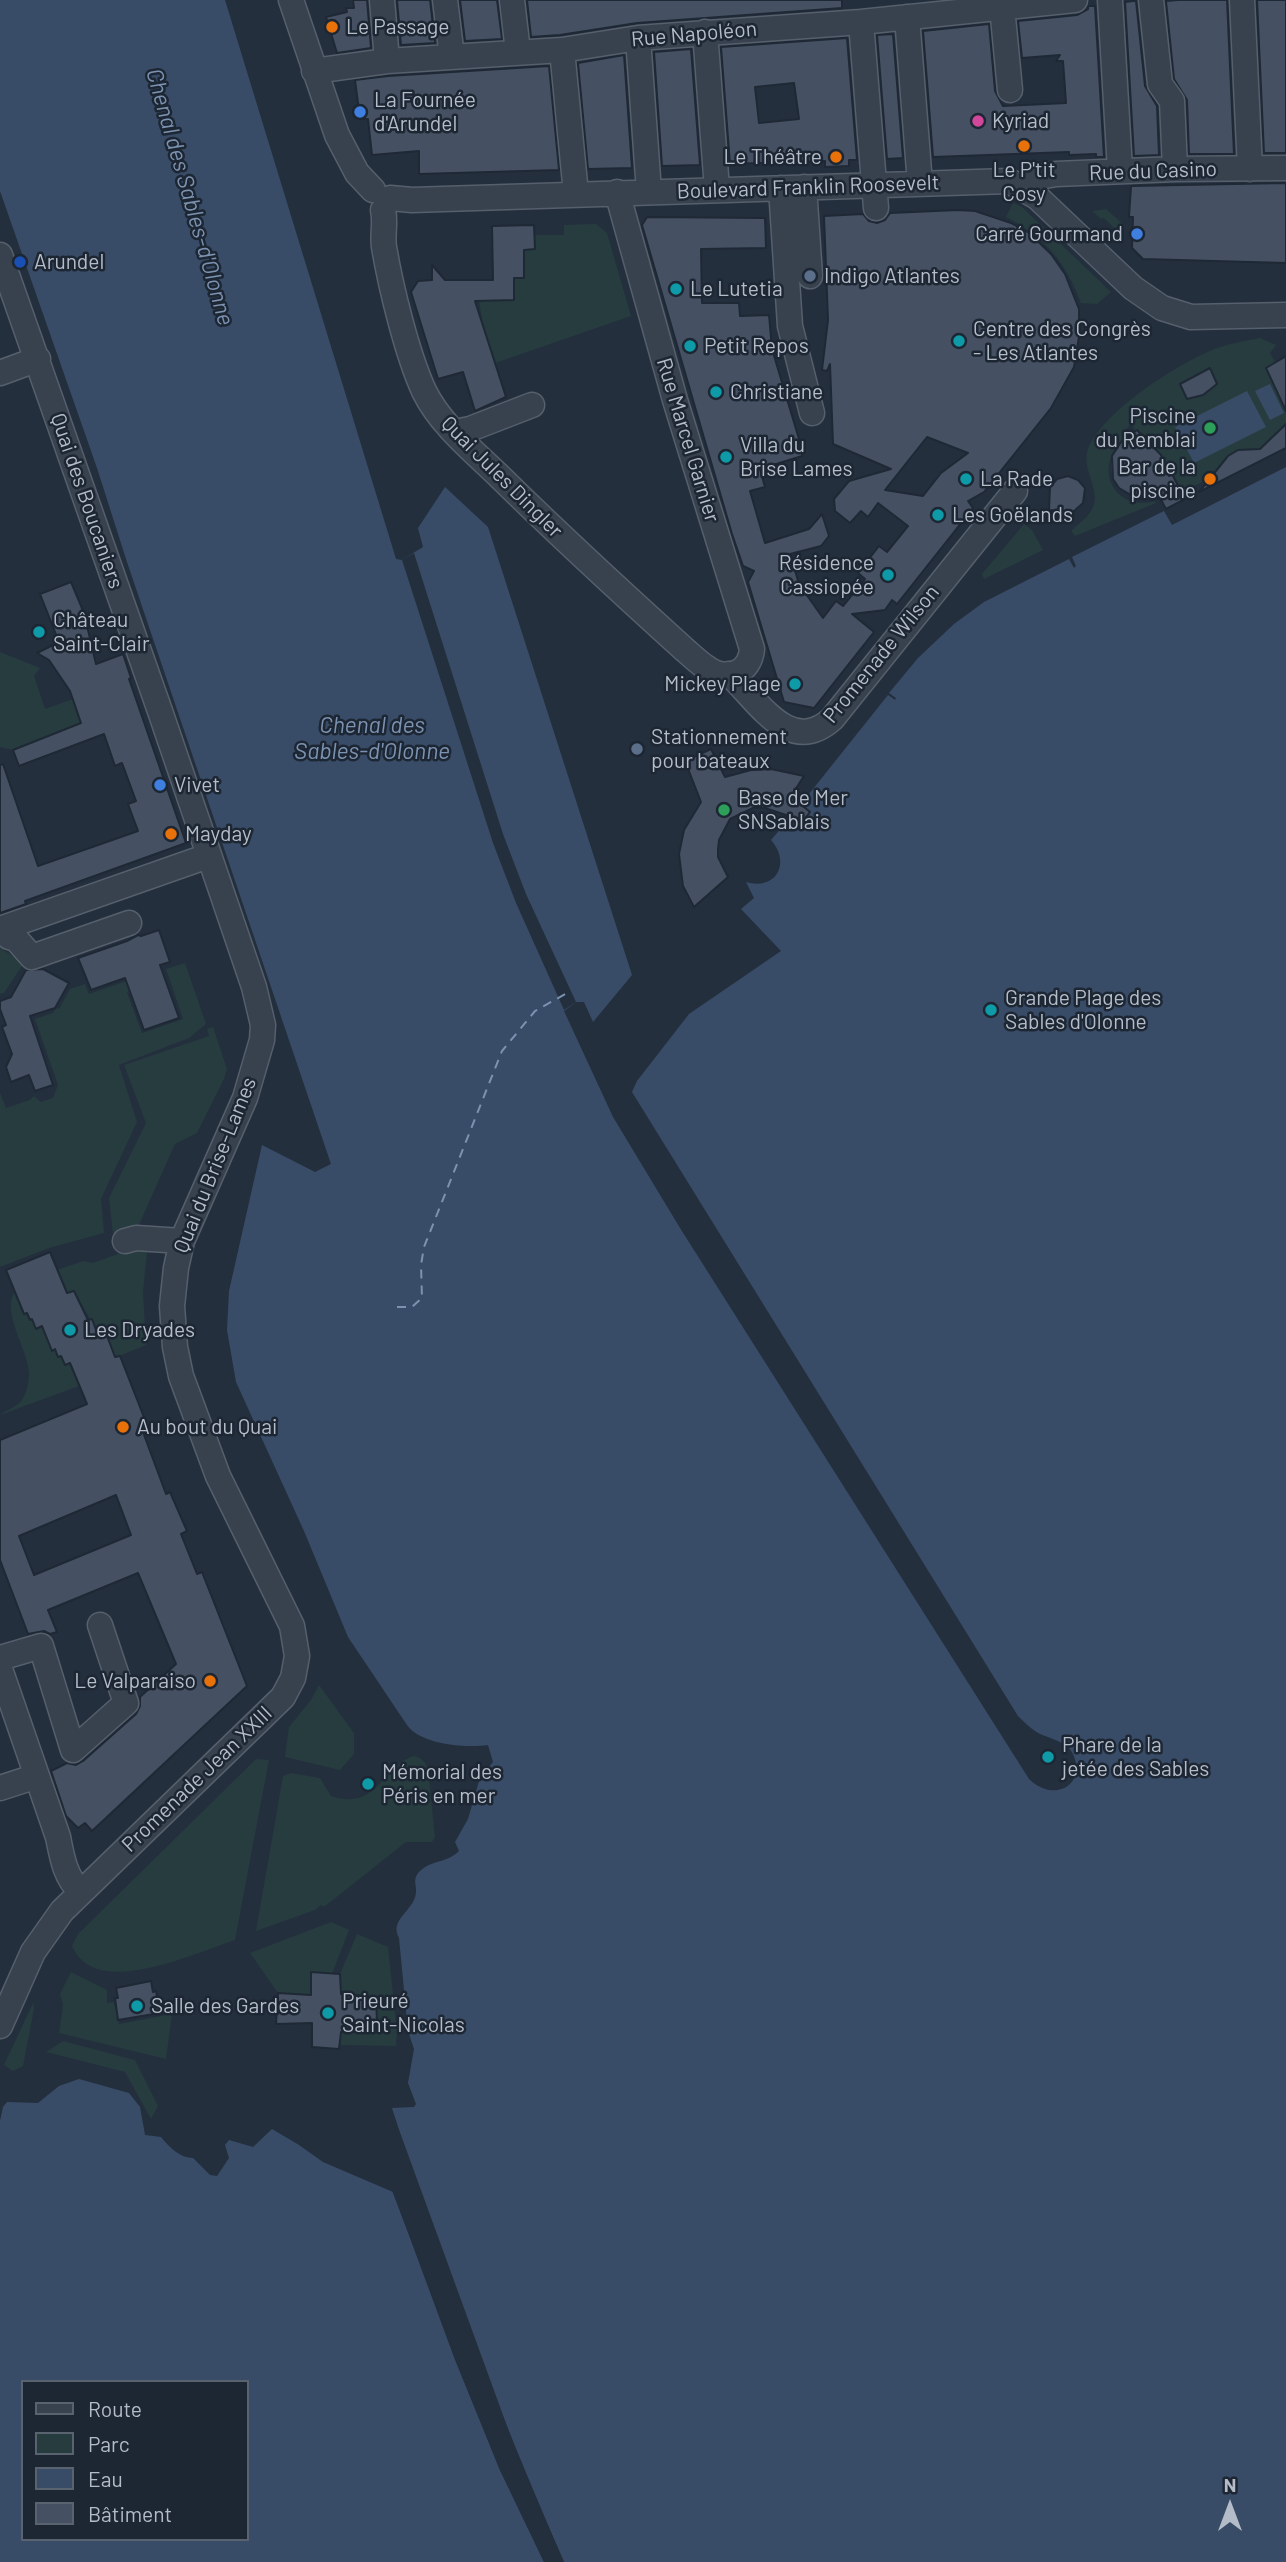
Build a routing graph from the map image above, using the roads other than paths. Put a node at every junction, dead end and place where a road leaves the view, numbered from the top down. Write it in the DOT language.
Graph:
graph roads {
  1 [pos="291,0"];
  2 [pos="382,0"];
  3 [pos="445,0"];
  4 [pos="512,0"];
  5 [pos="1075,0"];
  6 [pos="1110,0"];
  7 [pos="1151,0"];
  8 [pos="1242,0"];
  9 [pos="1002,7"];
  10 [pos="850,15"];
  11 [pos="906,17"];
  12 [pos="705,32"];
  13 [pos="638,38"];
  14 [pos="562,50"];
  15 [pos="518,52"];
  16 [pos="452,57"];
  17 [pos="387,61"];
  18 [pos="314,71"];
  19 [pos="1010,90"];
  20 [pos="1286,168"];
  21 [pos="1175,169"];
  22 [pos="1250,169"];
  23 [pos="1120,170"];
  24 [pos="920,184"];
  25 [pos="793,187"];
  26 [pos="1024,187"];
  27 [pos="717,189"];
  28 [pos="617,192"];
  29 [pos="649,192"];
  30 [pos="576,194"];
  31 [pos="876,197"];
  32 [pos="382,200"];
  33 [pos="1,263"];
  34 [pos="810,276"];
  35 [pos="1286,315"];
  36 [pos="38,359"];
  37 [pos="0,373"];
  38 [pos="532,405"];
  39 [pos="812,413"];
  40 [pos="454,432"];
  41 [pos="1014,491"];
  42 [pos="729,674"];
  43 [pos="208,856"];
  44 [pos="129,923"];
  45 [pos="3,928"];
  46 [pos="254,987"];
  47 [pos="125,1241"];
  48 [pos="182,1241"];
  49 [pos="100,1625"];
  50 [pos="297,1656"];
  51 [pos="0,1658"];
  52 [pos="0,1669"];
  53 [pos="37,1776"];
  54 [pos="0,1788"];
  55 [pos="80,1891"];
  56 [pos="0,2025"];
  1 -- 18 [label="street"];
  2 -- 17 [label="street"];
  3 -- 16 [label="street"];
  4 -- 15 [label="street"];
  5 -- 9 [label="street, Rue Napoléon"];
  6 -- 23 [label="street"];
  7 -- 21 [label="street"];
  8 -- 22 [label="street"];
  9 -- 11 [label="street, Rue Napoléon"];
  9 -- 19 [label="street"];
  10 -- 11 [label="street, Rue Napoléon"];
  10 -- 12 [label="street, Rue Napoléon"];
  10 -- 31 [label="street"];
  11 -- 24 [label="street"];
  12 -- 13 [label="street, Rue Napoléon"];
  12 -- 27 [label="street"];
  13 -- 14 [label="street, Rue Napoléon"];
  13 -- 29 [label="street"];
  14 -- 15 [label="street, Rue Napoléon"];
  14 -- 30 [label="street"];
  15 -- 16 [label="street, Rue Napoléon"];
  16 -- 17 [label="street, Rue Napoléon"];
  17 -- 18 [label="street, Rue Napoléon"];
  18 -- 32 [label="street"];
  20 -- 22 [label="street, Rue du Casino"];
  21 -- 22 [label="street, Rue du Casino"];
  21 -- 23 [label="street, Rue du Casino"];
  23 -- 26 [label="street, Rue du Casino"];
  24 -- 26 [label="street, Boulevard Franklin Roosevelt"];
  24 -- 31 [label="street, Boulevard Franklin Roosevelt"];
  25 -- 27 [label="street, Boulevard Franklin Roosevelt"];
  25 -- 31 [label="street, Boulevard Franklin Roosevelt"];
  25 -- 34 [label="street"];
  25 -- 39 [label="street"];
  26 -- 35 [label="street, Boulevard Franklin Roosevelt"];
  27 -- 29 [label="street, Boulevard Franklin Roosevelt"];
  28 -- 29 [label="street, Boulevard Franklin Roosevelt"];
  28 -- 30 [label="street, Boulevard Franklin Roosevelt"];
  28 -- 42 [label="street, Rue Marcel Garnier"];
  30 -- 32 [label="street, Boulevard Franklin Roosevelt"];
  32 -- 40 [label="street, Quai Jules Dingler"];
  33 -- 36 [label="street, Quai des Boucaniers"];
  36 -- 37 [label="street"];
  36 -- 43 [label="street, Quai des Boucaniers"];
  38 -- 40 [label="street"];
  40 -- 42 [label="street, Quai Jules Dingler"];
  41 -- 42 [label="street, Promenade Wilson"];
  43 -- 45 [label="street"];
  43 -- 46 [label="street, Quai des Boucaniers"];
  44 -- 45 [label="street"];
  46 -- 48 [label="street, Quai du Brise-Lames"];
  47 -- 48 [label="street"];
  48 -- 50 [label="street, Quai du Brise-Lames"];
  49 -- 51 [label="street"];
  50 -- 55 [label="street, Promenade Jean XXIII"];
  52 -- 53 [label="street"];
  53 -- 54 [label="street"];
  53 -- 55 [label="street"];
  55 -- 56 [label="street, Promenade Jean XXIII"];
}
